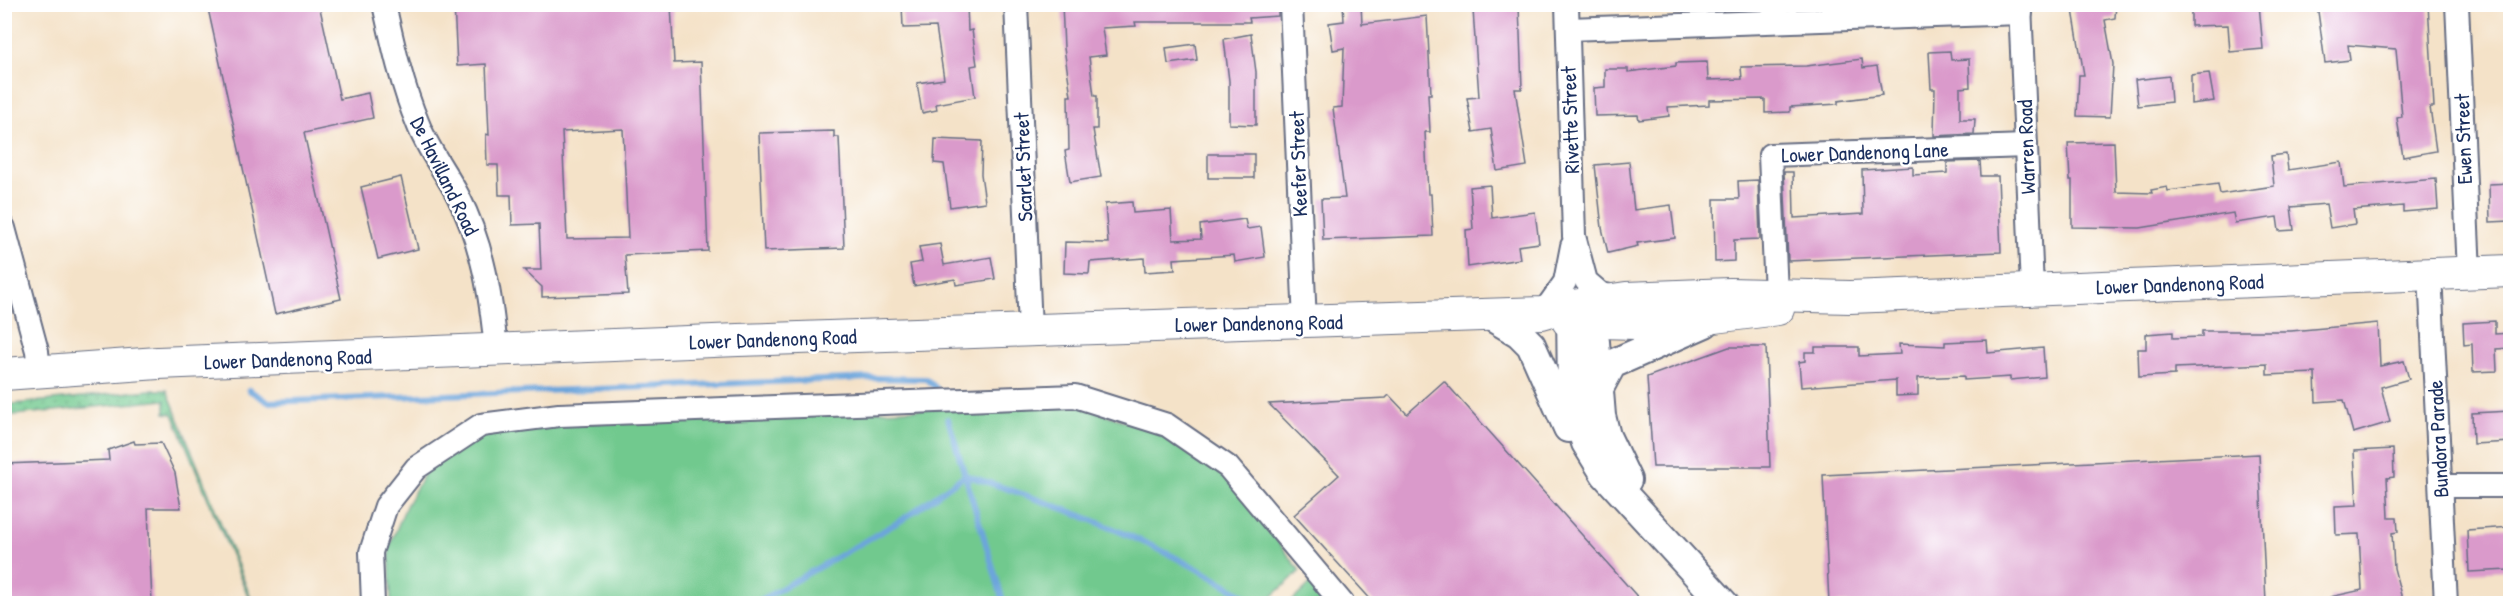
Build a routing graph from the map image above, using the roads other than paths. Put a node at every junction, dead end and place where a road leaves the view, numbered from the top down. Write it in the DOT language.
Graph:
graph roads {
  1 [pos="384,4"];
  2 [pos="1016,4"];
  3 [pos="1291,4"];
  4 [pos="1567,4"];
  5 [pos="2457,4"];
  6 [pos="2020,9"];
  7 [pos="1568,29"];
  8 [pos="2026,146"];
  9 [pos="4,228"];
  10 [pos="1574,236"];
  11 [pos="2511,271"];
  12 [pos="2469,273"];
  13 [pos="2430,274"];
  14 [pos="2032,289"];
  15 [pos="1776,294"];
  16 [pos="1850,297"];
  17 [pos="1626,298"];
  18 [pos="1573,313"];
  19 [pos="1490,315"];
  20 [pos="1718,318"];
  21 [pos="1305,323"];
  22 [pos="1030,329"];
  23 [pos="496,350"];
  24 [pos="39,371"];
  25 [pos="4,374"];
  26 [pos="1598,390"];
  27 [pos="1601,469"];
  28 [pos="2441,486"];
  29 [pos="2511,486"];
  30 [pos="1651,524"];
  31 [pos="373,603"];
  32 [pos="1343,603"];
  33 [pos="1724,603"];
  34 [pos="2446,603"];
  1 -- 23 [label="street, De Havilland Road"];
  2 -- 22 [label="street, Scarlet Street"];
  3 -- 21 [label="street, Keefer Street"];
  4 -- 7 [label="street, Rivette Street"];
  5 -- 12 [label="street, Ewen Street"];
  6 -- 7 [label="street"];
  6 -- 8 [label="street, Warren Road"];
  7 -- 10 [label="street, Rivette Street"];
  8 -- 14 [label="street, Warren Road"];
  8 -- 15 [label="street, Lower Dandenong Lane"];
  9 -- 24 [label="street"];
  10 -- 17 [label="street, Rivette Street"];
  10 -- 18 [label="street, Rivette Street"];
  11 -- 12 [label="highway, Lower Dandenong Road"];
  12 -- 13 [label="highway, Lower Dandenong Road"];
  13 -- 14 [label="highway, Lower Dandenong Road"];
  13 -- 28 [label="street, Bundora Parade"];
  14 -- 16 [label="highway, Lower Dandenong Road"];
  15 -- 16 [label="highway, Lower Dandenong Road"];
  15 -- 17 [label="highway, Lower Dandenong Road"];
  16 -- 20 [label="highway, Lower Dandenong Road"];
  17 -- 18 [label="highway, Lower Dandenong Road"];
  18 -- 19 [label="highway, Lower Dandenong Road"];
  18 -- 20 [label="highway, Lower Dandenong Road"];
  18 -- 26 [label="main road"];
  18 -- 27 [label="main road"];
  19 -- 21 [label="highway, Lower Dandenong Road"];
  19 -- 27 [label="main road"];
  20 -- 26 [label="main road"];
  21 -- 22 [label="highway, Lower Dandenong Road"];
  22 -- 23 [label="highway, Lower Dandenong Road"];
  23 -- 24 [label="highway, Lower Dandenong Road"];
  24 -- 25 [label="highway, Lower Dandenong Road"];
  26 -- 30 [label="main road"];
  27 -- 30 [label="main road"];
  28 -- 29 [label="street"];
  28 -- 34 [label="street, Bundora Parade"];
  30 -- 33 [label="main road"];
  31 -- 32 [label="street"];
}
